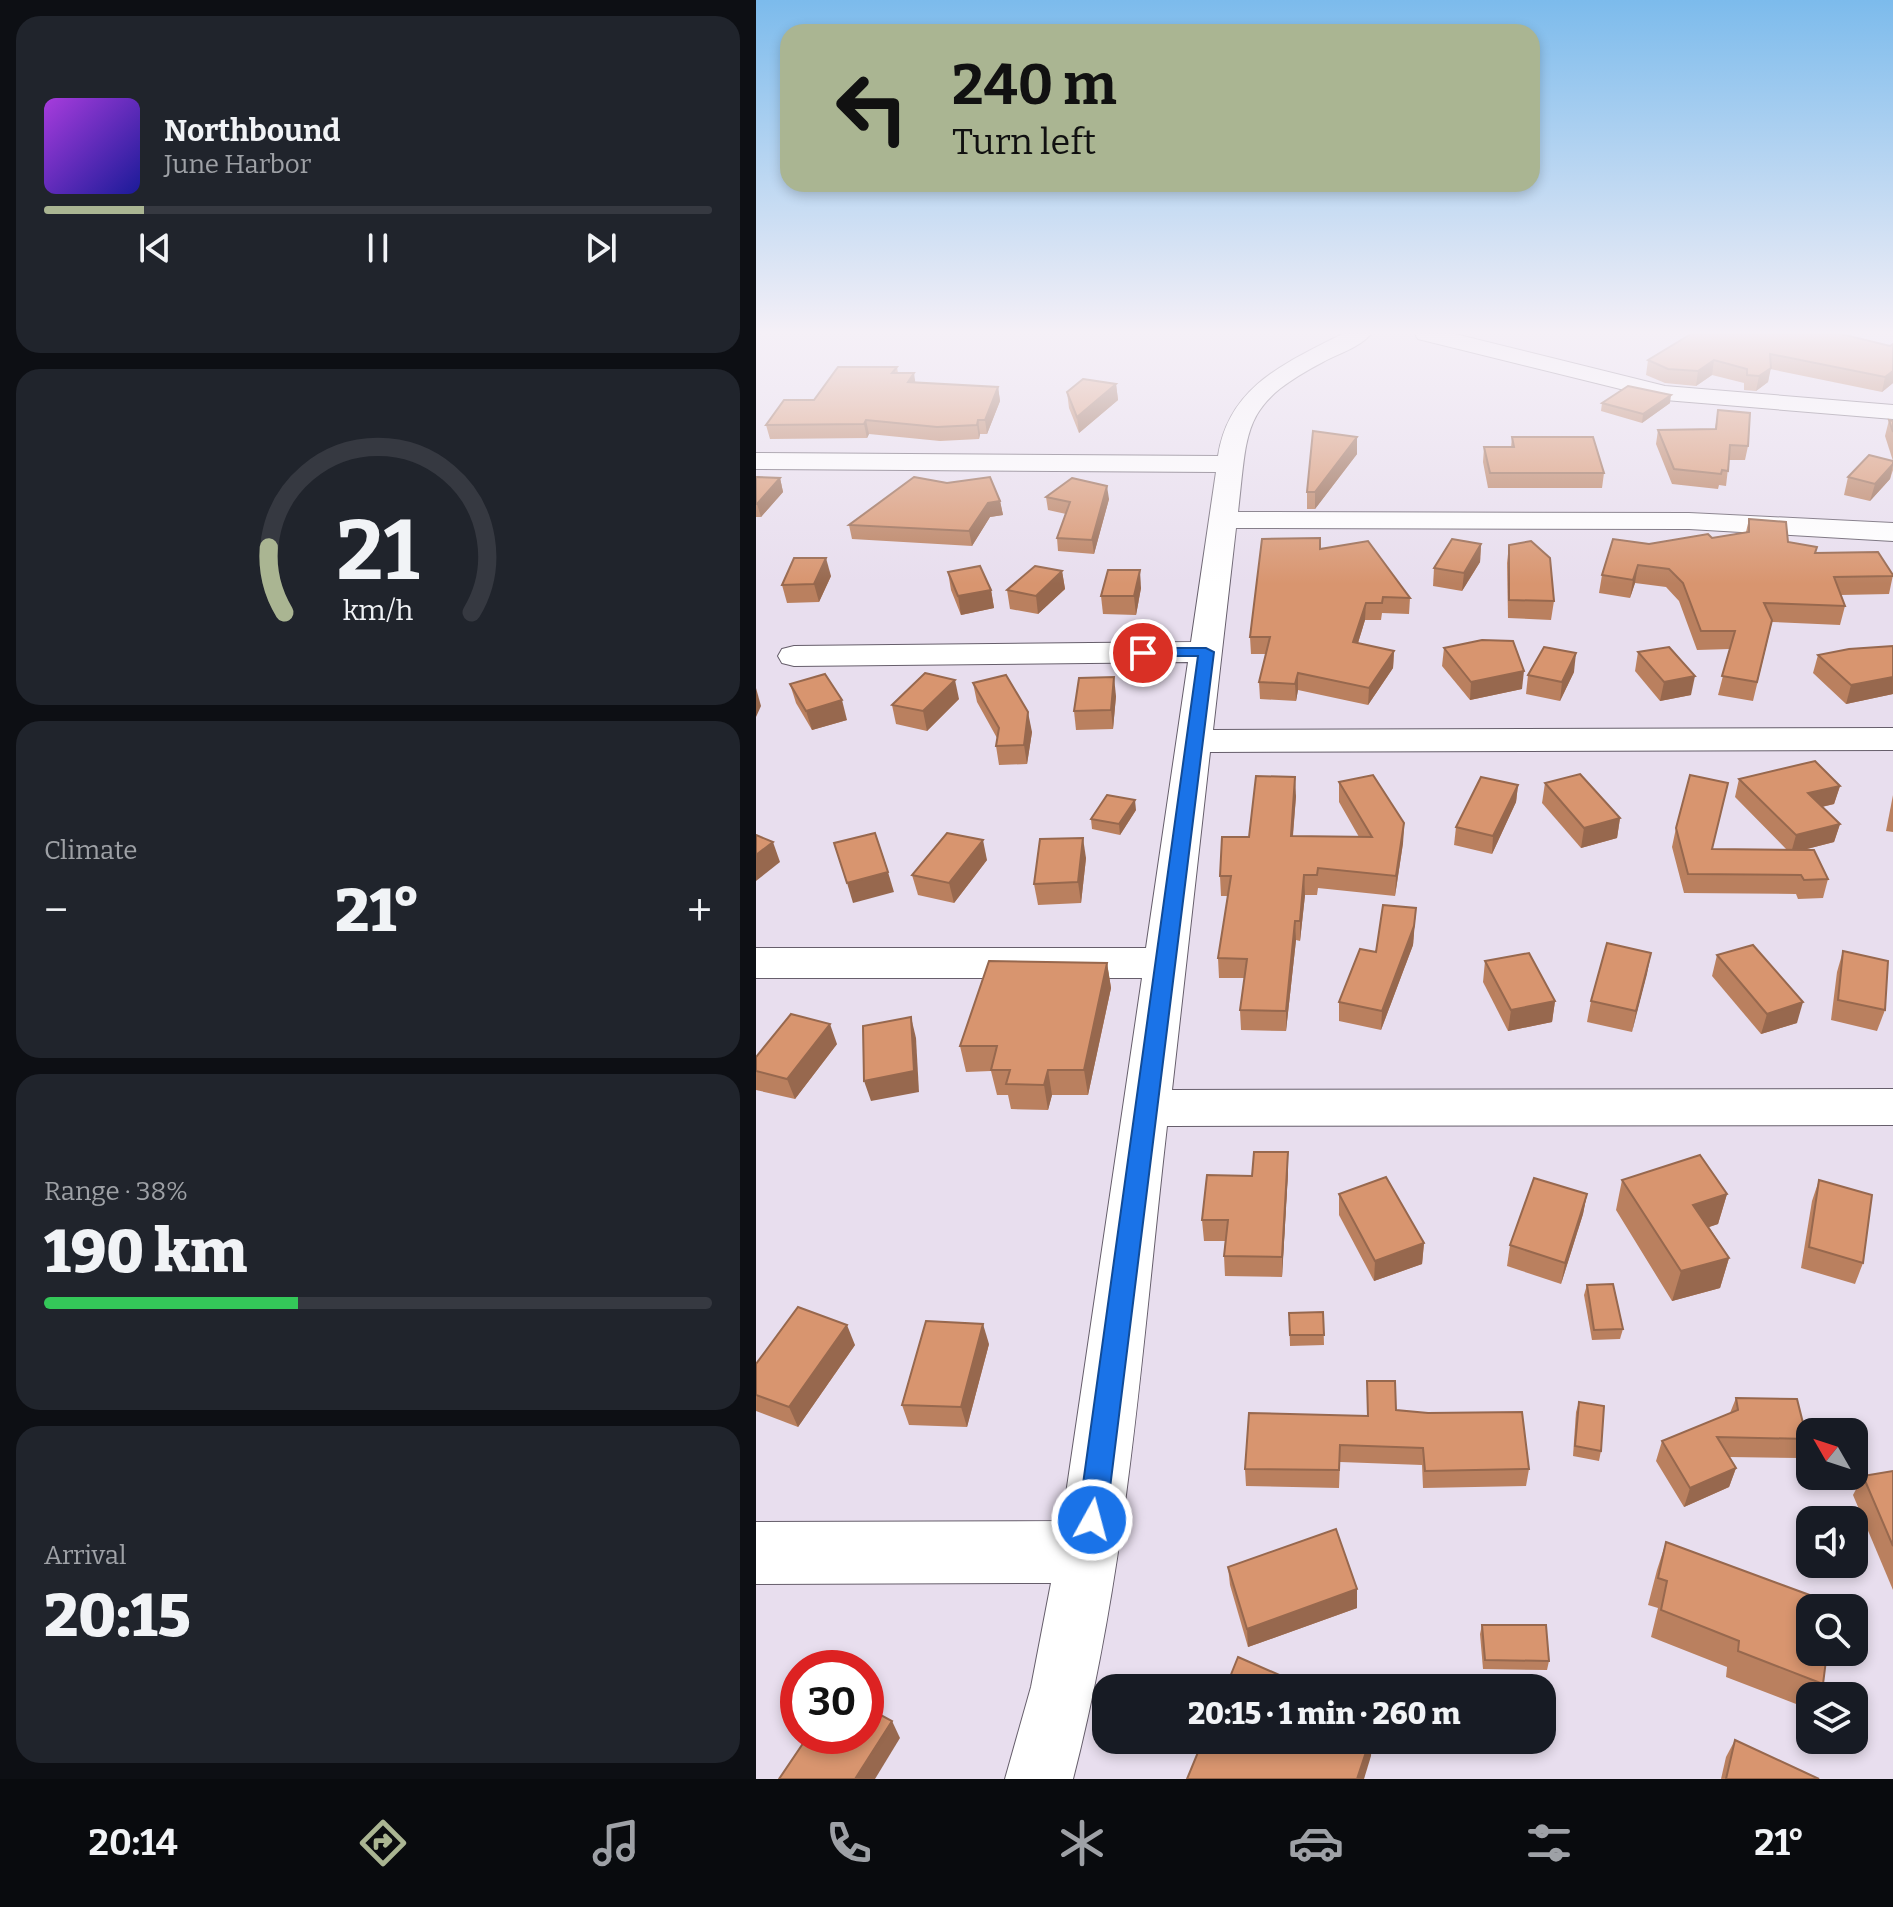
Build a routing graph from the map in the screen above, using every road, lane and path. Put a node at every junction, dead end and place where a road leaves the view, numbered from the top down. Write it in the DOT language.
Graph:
graph roads {
  1 [pos="1240,417"];
  2 [pos="756,461"];
  3 [pos="1229,464"];
  4 [pos="1225,520"];
  5 [pos="1893,532"];
  6 [pos="1206,652"];
  7 [pos="794,656"];
  8 [pos="1893,739"];
  9 [pos="1195,741"];
  10 [pos="756,963"];
  11 [pos="1164,963"];
  12 [pos="1893,1107"];
  13 [pos="1146,1108"];
  14 [pos="1088,1552"];
  15 [pos="756,1553"];
  16 [pos="1039,1779"];
  1 -- 3 [label="street"];
  2 -- 3 [label="street"];
  3 -- 4 [label="street"];
  4 -- 5 [label="street"];
  4 -- 6 [label="street"];
  6 -- 7 [label="street"];
  6 -- 9 [label="street"];
  8 -- 9 [label="street"];
  9 -- 11 [label="street"];
  10 -- 11 [label="street"];
  11 -- 13 [label="street"];
  12 -- 13 [label="street"];
  13 -- 14 [label="street"];
  14 -- 15 [label="street"];
  14 -- 16 [label="street"];
}
